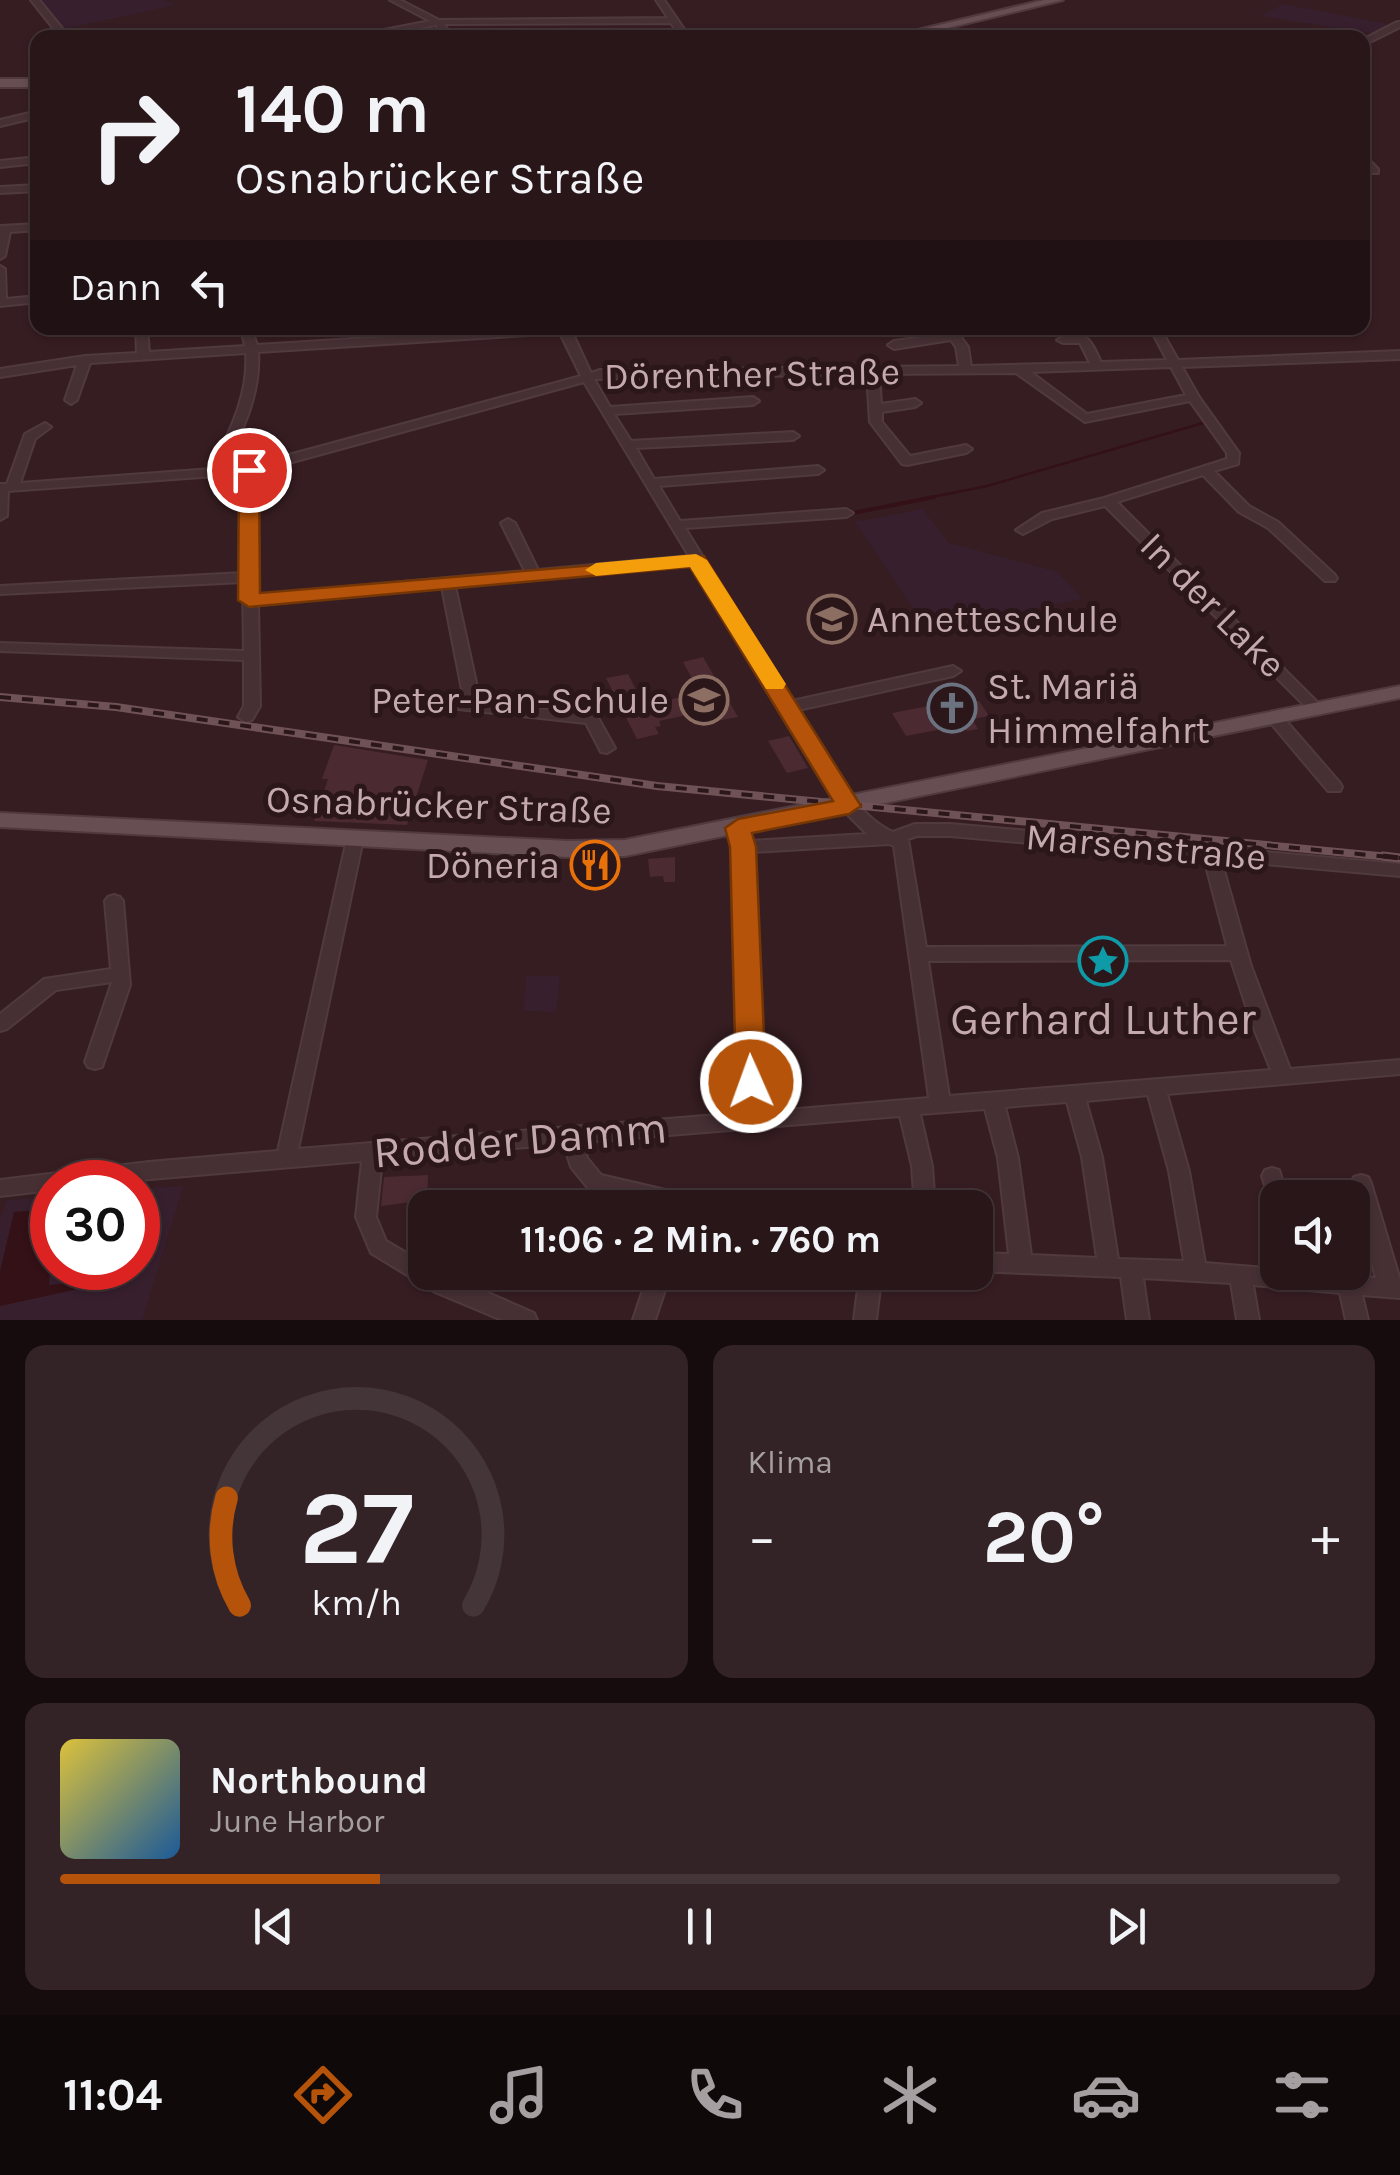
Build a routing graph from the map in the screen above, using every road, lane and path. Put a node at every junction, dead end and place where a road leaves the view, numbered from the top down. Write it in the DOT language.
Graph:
graph roads {
  1 [pos="35,0"];
  2 [pos="394,0"];
  3 [pos="660,0"];
  4 [pos="1058,0"];
  5 [pos="674,20"];
  6 [pos="438,22"];
  7 [pos="1400,24"];
  8 [pos="59,30"];
  9 [pos="392,30"];
  10 [pos="444,30"];
  11 [pos="681,30"];
  12 [pos="925,30"];
  13 [pos="1370,40"];
  14 [pos="0,82"];
  15 [pos="30,83"];
  16 [pos="30,116"];
  17 [pos="0,123"];
  18 [pos="30,161"];
  19 [pos="0,164"];
  20 [pos="1370,164"];
  21 [pos="1376,170"];
  22 [pos="30,188"];
  23 [pos="0,190"];
  24 [pos="30,227"];
  25 [pos="3,229"];
  26 [pos="0,256"];
  27 [pos="0,269"];
  28 [pos="30,300"];
  29 [pos="0,303"];
  30 [pos="142,335"];
  31 [pos="249,335"];
  32 [pos="466,335"];
  33 [pos="568,335"];
  34 [pos="939,335"];
  35 [pos="954,335"];
  36 [pos="1159,335"];
  37 [pos="1063,340"];
  38 [pos="894,345"];
  39 [pos="254,350"];
  40 [pos="1400,355"];
  41 [pos="144,356"];
  42 [pos="85,360"];
  43 [pos="1176,363"];
  44 [pos="1098,366"];
  45 [pos="1019,369"];
  46 [pos="966,370"];
  47 [pos="873,372"];
  48 [pos="0,373"];
  49 [pos="586,377"];
  50 [pos="1193,397"];
  51 [pos="71,400"];
  52 [pos="753,402"];
  53 [pos="915,403"];
  54 [pos="874,409"];
  55 [pos="606,411"];
  56 [pos="45,427"];
  57 [pos="794,436"];
  58 [pos="627,445"];
  59 [pos="966,449"];
  60 [pos="249,470"];
  61 [pos="818,470"];
  62 [pos="1206,471"];
  63 [pos="216,474"];
  64 [pos="650,482"];
  65 [pos="5,488"];
  66 [pos="1108,501"];
  67 [pos="846,514"];
  68 [pos="0,516"];
  69 [pos="508,523"];
  70 [pos="675,525"];
  71 [pos="1023,530"];
  72 [pos="696,560"];
  73 [pos="534,576"];
  74 [pos="248,577"];
  75 [pos="1330,578"];
  76 [pos="448,584"];
  77 [pos="0,590"];
  78 [pos="249,600"];
  79 [pos="0,648"];
  80 [pos="251,656"];
  81 [pos="953,671"];
  82 [pos="1400,692"];
  83 [pos="409,700"];
  84 [pos="472,705"];
  85 [pos="789,707"];
  86 [pos="1317,710"];
  87 [pos="246,717"];
  88 [pos="1275,718"];
  89 [pos="607,748"];
  90 [pos="1334,787"];
  91 [pos="849,806"];
  92 [pos="0,820"];
  93 [pos="741,837"];
  94 [pos="355,838"];
  95 [pos="894,838"];
  96 [pos="1211,853"];
  97 [pos="1400,870"];
  98 [pos="114,901"];
  99 [pos="1235,953"];
  100 [pos="918,954"];
  101 [pos="121,974"];
  102 [pos="0,1024"];
  103 [pos="95,1062"];
  104 [pos="1400,1066"];
  105 [pos="1282,1076"];
  106 [pos="1154,1086"];
  107 [pos="1074,1093"];
  108 [pos="993,1100"];
  109 [pos="940,1103"];
  110 [pos="908,1106"];
  111 [pos="752,1121"];
  112 [pos="571,1134"];
  113 [pos="373,1152"];
  114 [pos="286,1160"];
  115 [pos="1272,1176"];
  116 [pos="1273,1180"];
  117 [pos="0,1188"];
  118 [pos="627,1190"];
  119 [pos="924,1190"];
  120 [pos="1370,1210"];
  121 [pos="993,1263"];
  122 [pos="1021,1264"];
  123 [pos="1120,1267"];
  124 [pos="1196,1271"];
  125 [pos="1240,1274"];
  126 [pos="1260,1275"];
  127 [pos="1370,1286"];
  128 [pos="1395,1288"];
  129 [pos="654,1290"];
  130 [pos="869,1290"];
  131 [pos="1350,1290"];
  132 [pos="526,1320"];
  133 [pos="644,1320"];
  134 [pos="866,1320"];
  135 [pos="1138,1320"];
  136 [pos="1248,1320"];
  137 [pos="1357,1320"];
  1 -- 8 [label="street"];
  2 -- 6 [label="street"];
  3 -- 5 [label="street"];
  4 -- 12 [label="main road"];
  5 -- 6 [label="street"];
  5 -- 11 [label="street"];
  6 -- 9 [label="street"];
  6 -- 10 [label="street"];
  7 -- 13 [label="street"];
  14 -- 15 [label="main road"];
  16 -- 17 [label="street"];
  18 -- 19 [label="street"];
  20 -- 21 [label="street"];
  22 -- 23 [label="street"];
  24 -- 25 [label="street"];
  25 -- 26 [label="street"];
  27 -- 29 [label="street"];
  28 -- 29 [label="street"];
  30 -- 41 [label="street"];
  31 -- 39 [label="street"];
  32 -- 39 [label="street"];
  33 -- 49 [label="street"];
  34 -- 38 [label="street"];
  35 -- 46 [label="street"];
  36 -- 43 [label="street"];
  37 -- 44 [label="street"];
  39 -- 41 [label="street"];
  39 -- 63 [label="street"];
  40 -- 43 [label="street, Dörenther Straße"];
  41 -- 42 [label="street"];
  42 -- 48 [label="street"];
  42 -- 51 [label="street"];
  43 -- 44 [label="street, Dörenther Straße"];
  43 -- 50 [label="street"];
  44 -- 45 [label="street, Dörenther Straße"];
  45 -- 46 [label="street, Dörenther Straße"];
  45 -- 50 [label="street"];
  46 -- 47 [label="street, Dörenther Straße"];
  47 -- 49 [label="street, Dörenther Straße"];
  47 -- 54 [label="street"];
  49 -- 55 [label="street"];
  49 -- 60 [label="street, Dörenther Straße"];
  50 -- 62 [label="street"];
  52 -- 55 [label="street"];
  53 -- 54 [label="street"];
  54 -- 59 [label="street"];
  55 -- 58 [label="street"];
  56 -- 65 [label="street"];
  57 -- 58 [label="street"];
  58 -- 64 [label="street"];
  60 -- 63 [label="street, Dörenther Straße"];
  60 -- 74 [label="street"];
  61 -- 64 [label="street"];
  62 -- 66 [label="street, In der Lake"];
  62 -- 75 [label="street"];
  63 -- 65 [label="street, Dörenther Straße"];
  64 -- 70 [label="street"];
  65 -- 68 [label="street"];
  66 -- 71 [label="street, In der Lake"];
  66 -- 86 [label="street, In der Lake"];
  67 -- 70 [label="street"];
  69 -- 73 [label="street"];
  70 -- 72 [label="street"];
  72 -- 73 [label="street"];
  72 -- 85 [label="street"];
  73 -- 76 [label="street"];
  74 -- 77 [label="street"];
  74 -- 78 [label="street"];
  76 -- 78 [label="street"];
  76 -- 84 [label="street"];
  78 -- 80 [label="street"];
  79 -- 80 [label="street"];
  80 -- 87 [label="street"];
  81 -- 85 [label="street"];
  82 -- 86 [label="main road, Osnabrücker Straße"];
  83 -- 84 [label="street"];
  84 -- 89 [label="street"];
  85 -- 91 [label="street"];
  86 -- 88 [label="main road, Osnabrücker Straße"];
  88 -- 90 [label="street"];
  88 -- 91 [label="main road, Osnabrücker Straße"];
  91 -- 93 [label="main road, Osnabrücker Straße"];
  91 -- 95 [label="street"];
  92 -- 94 [label="main road, Osnabrücker Straße"];
  93 -- 94 [label="main road, Osnabrücker Straße"];
  93 -- 95 [label="street, Osnabrücker Straße"];
  93 -- 111 [label="street"];
  94 -- 114 [label="street"];
  95 -- 96 [label="street, Marsenstraße"];
  95 -- 100 [label="street"];
  96 -- 97 [label="street, Marsenstraße"];
  96 -- 99 [label="street"];
  98 -- 101 [label="street"];
  99 -- 100 [label="street"];
  99 -- 105 [label="street"];
  100 -- 109 [label="street"];
  101 -- 102 [label="street"];
  101 -- 103 [label="street"];
  104 -- 105 [label="street, Rodder Damm"];
  105 -- 106 [label="street, Rodder Damm"];
  106 -- 107 [label="street, Rodder Damm"];
  106 -- 124 [label="street"];
  107 -- 108 [label="street, Rodder Damm"];
  107 -- 123 [label="street"];
  108 -- 109 [label="street, Rodder Damm"];
  108 -- 122 [label="street"];
  109 -- 110 [label="street, Rodder Damm"];
  110 -- 111 [label="street, Rodder Damm"];
  110 -- 119 [label="street"];
  111 -- 112 [label="street, Rodder Damm"];
  112 -- 113 [label="street, Rodder Damm"];
  112 -- 118 [label="street"];
  113 -- 114 [label="street, Rodder Damm"];
  113 -- 132 [label="street"];
  114 -- 117 [label="street, Rodder Damm"];
  115 -- 116 [label="street"];
  120 -- 128 [label="street"];
  121 -- 122 [label="street"];
  122 -- 123 [label="street"];
  123 -- 124 [label="street"];
  123 -- 135 [label="street"];
  124 -- 125 [label="street"];
  125 -- 126 [label="street"];
  125 -- 136 [label="street"];
  127 -- 128 [label="street"];
  129 -- 133 [label="street"];
  130 -- 134 [label="street"];
  131 -- 137 [label="street"];
}
